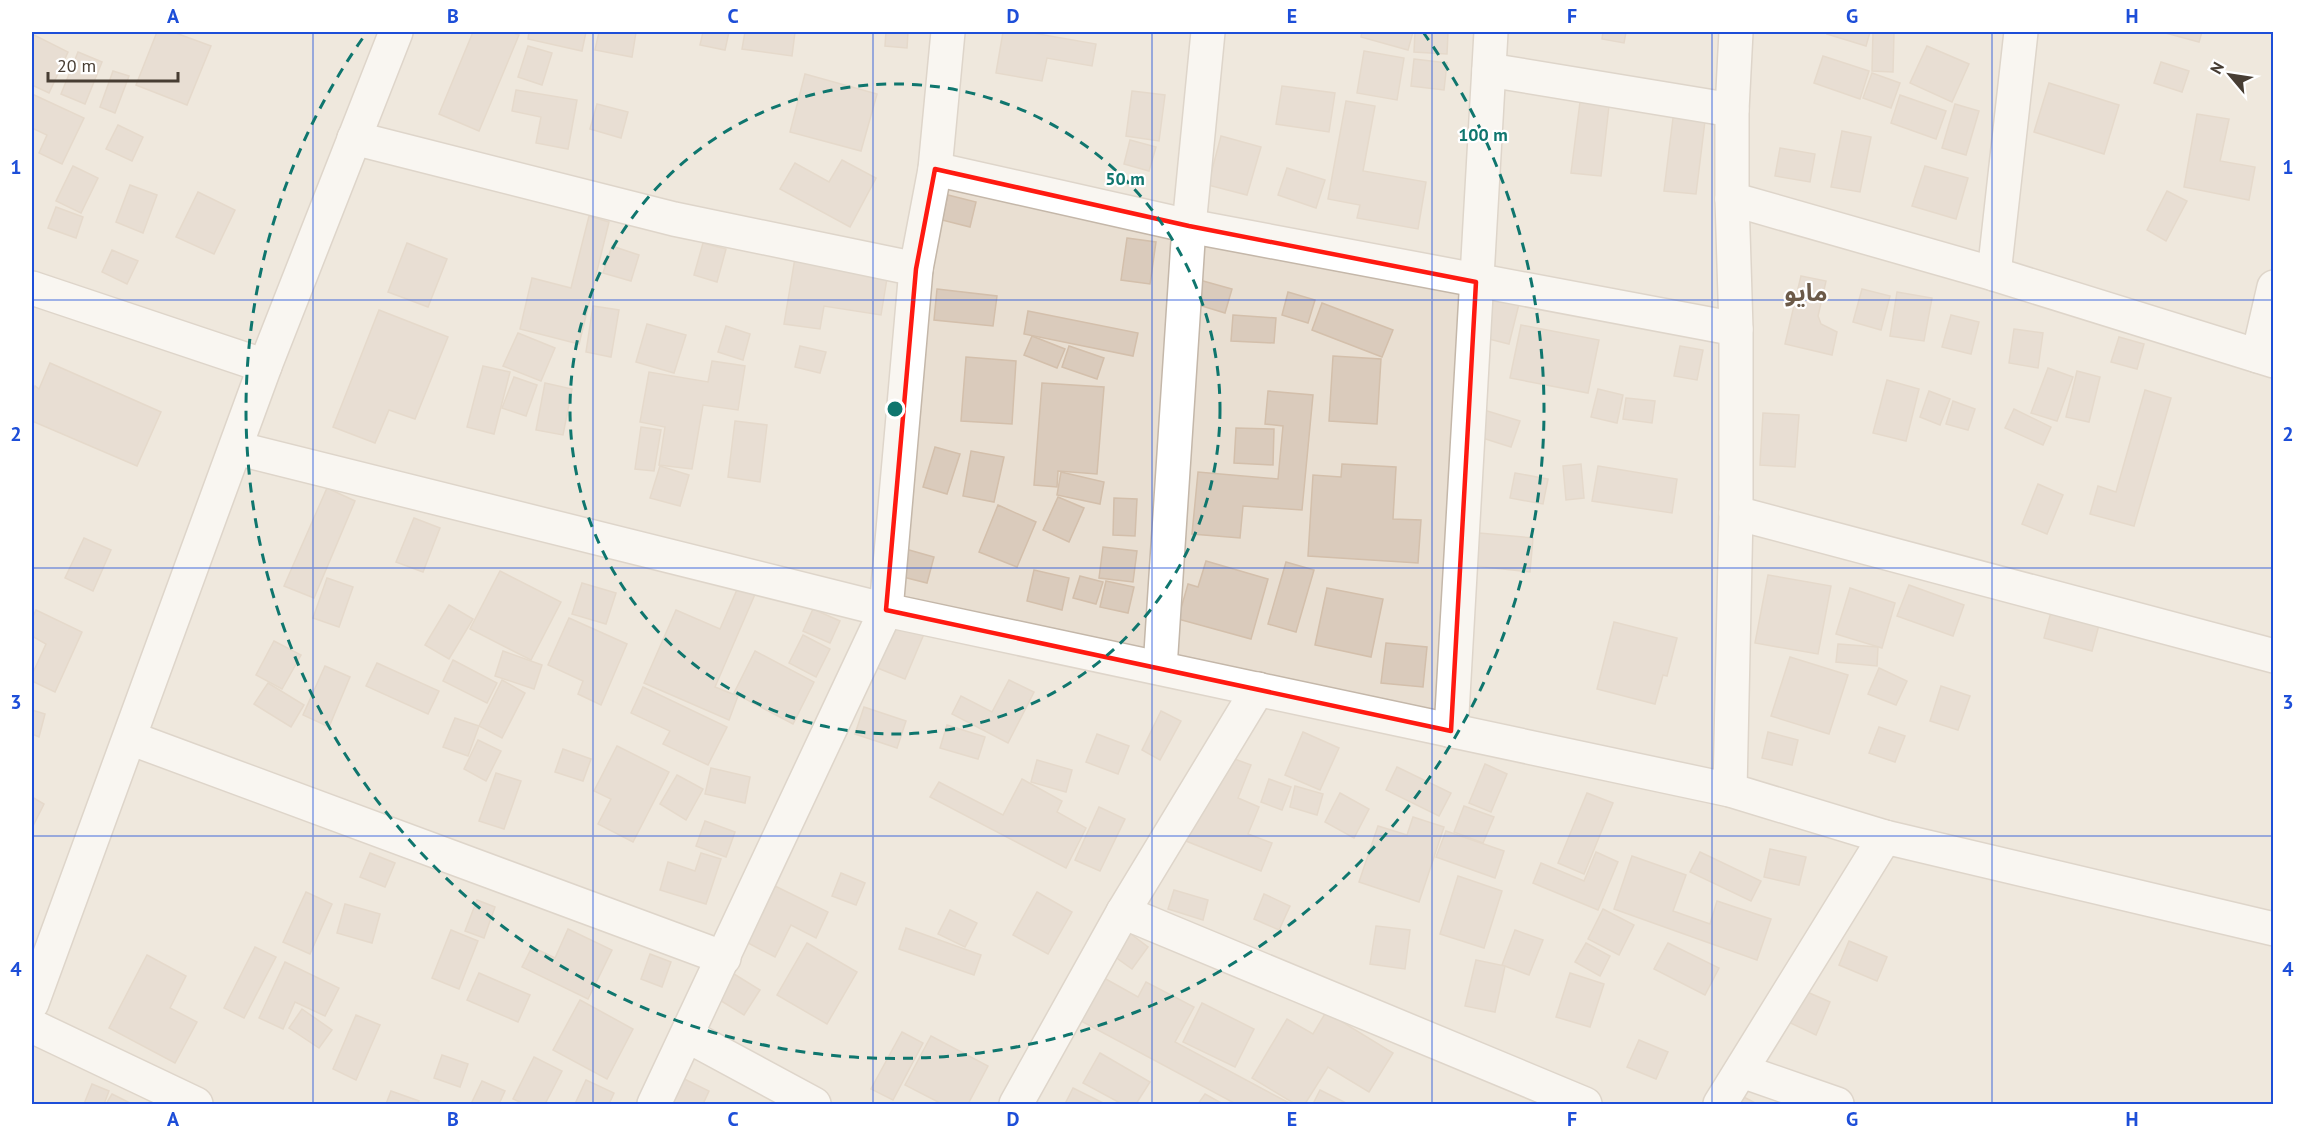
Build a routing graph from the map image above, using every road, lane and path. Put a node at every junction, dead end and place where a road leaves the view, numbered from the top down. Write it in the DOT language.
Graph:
graph roads {
  1 [pos="396,32"];
  2 [pos="948,32"];
  3 [pos="1208,32"];
  4 [pos="1491,32"];
  5 [pos="1736,32"];
  6 [pos="2021,32"];
  7 [pos="1489,70"];
  8 [pos="1732,110"];
  9 [pos="354,138"];
  10 [pos="935,169"];
  11 [pos="1732,199"];
  12 [pos="1189,226"];
  13 [pos="916,269"];
  14 [pos="1994,274"];
  15 [pos="1476,282"];
  16 [pos="2274,287"];
  17 [pos="32,288"];
  18 [pos="1736,330"];
  19 [pos="2266,359"];
  20 [pos="265,366"];
  21 [pos="236,448"];
  22 [pos="1736,513"];
  23 [pos="886,610"];
  24 [pos="2274,656"];
  25 [pos="1160,668"];
  26 [pos="1258,689"];
  27 [pos="1451,731"];
  28 [pos="130,738"];
  29 [pos="1730,790"];
  30 [pos="1885,837"];
  31 [pos="1123,912"];
  32 [pos="2274,929"];
  33 [pos="724,958"];
  34 [pos="32,1003"];
  35 [pos="32,1026"];
  36 [pos="688,1036"];
  37 [pos="1742,1071"];
  38 [pos="196,1104"];
  39 [pos="654,1104"];
  40 [pos="814,1104"];
  41 [pos="1016,1104"];
  42 [pos="1585,1104"];
  43 [pos="1720,1104"];
  44 [pos="1836,1104"];
  1 -- 9 [label="street"];
  2 -- 10 [label="street"];
  3 -- 12 [label="street"];
  4 -- 7 [label="street"];
  5 -- 8 [label="street"];
  6 -- 14 [label="street"];
  7 -- 8 [label="street"];
  7 -- 15 [label="street"];
  8 -- 11 [label="street"];
  9 -- 13 [label="street"];
  9 -- 20 [label="street"];
  10 -- 12 [label="street"];
  10 -- 13 [label="street"];
  11 -- 14 [label="street"];
  11 -- 18 [label="street"];
  12 -- 15 [label="street"];
  12 -- 25 [label="street"];
  13 -- 23 [label="street"];
  14 -- 19 [label="street"];
  15 -- 18 [label="street"];
  15 -- 27 [label="street"];
  16 -- 19 [label="street"];
  17 -- 20 [label="street"];
  18 -- 22 [label="street"];
  20 -- 21 [label="street"];
  21 -- 23 [label="street"];
  21 -- 28 [label="street"];
  22 -- 24 [label="street"];
  22 -- 29 [label="street"];
  23 -- 25 [label="street"];
  23 -- 33 [label="street"];
  25 -- 26 [label="street"];
  26 -- 27 [label="street"];
  26 -- 31 [label="street"];
  27 -- 29 [label="street"];
  28 -- 33 [label="street"];
  28 -- 34 [label="street"];
  29 -- 30 [label="street"];
  30 -- 32 [label="street"];
  30 -- 37 [label="street"];
  31 -- 41 [label="street"];
  31 -- 42 [label="street"];
  33 -- 36 [label="street"];
  35 -- 38 [label="street"];
  36 -- 39 [label="street"];
  36 -- 40 [label="street"];
  37 -- 43 [label="street"];
  37 -- 44 [label="street"];
}
